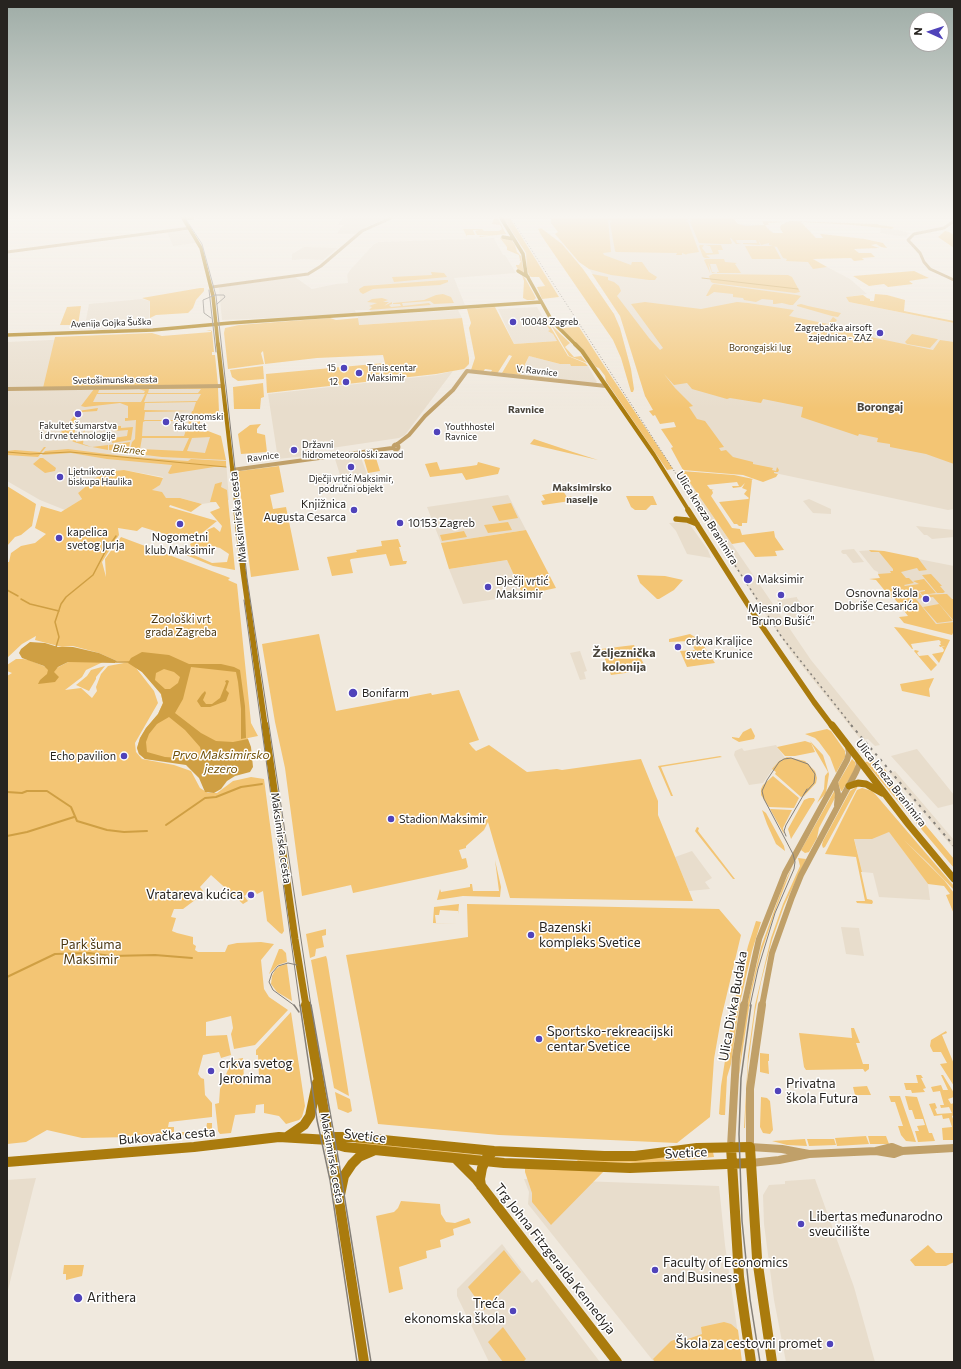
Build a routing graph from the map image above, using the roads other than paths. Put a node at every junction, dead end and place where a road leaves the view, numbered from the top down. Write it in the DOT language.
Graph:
graph roads {
  1 [pos="211,282"];
  2 [pos="244,282"];
  3 [pos="531,282"];
  4 [pos="212,287"];
  5 [pos="541,301"];
  6 [pos="216,324"];
  7 [pos="7,334"];
  8 [pos="223,386"];
  9 [pos="606,386"];
  10 [pos="7,389"];
  11 [pos="394,447"];
  12 [pos="232,470"];
  13 [pos="676,519"];
  14 [pos="698,525"];
  15 [pos="848,746"];
  16 [pos="858,759"];
  17 [pos="835,782"];
  18 [pos="849,786"];
  19 [pos="886,796"];
  20 [pos="835,811"];
  21 [pos="954,879"];
  22 [pos="317,1075"];
  23 [pos="286,1137"];
  24 [pos="329,1140"];
  25 [pos="732,1147"];
  26 [pos="750,1147"];
  27 [pos="954,1148"];
  28 [pos="374,1150"];
  29 [pos="494,1151"];
  30 [pos="809,1154"];
  31 [pos="455,1159"];
  32 [pos="7,1162"];
  33 [pos="484,1162"];
  34 [pos="750,1163"];
  35 [pos="732,1164"];
  36 [pos="482,1188"];
  37 [pos="339,1200"];
  38 [pos="364,1362"];
  39 [pos="617,1362"];
  40 [pos="751,1362"];
  41 [pos="772,1362"];
  1 -- 4 [label="main road, Maksimirska cesta"];
  2 -- 4 [label="street"];
  3 -- 5 [label="main road, Ulica kneza Branimira"];
  4 -- 6 [label="main road, Maksimirska cesta"];
  5 -- 6 [label="main road, Avenija Gojka Šuška"];
  5 -- 9 [label="main road, Ulica kneza Branimira"];
  6 -- 7 [label="main road, Avenija Gojka Šuška"];
  6 -- 8 [label="main road, Maksimirska cesta"];
  8 -- 10 [label="street, Svetošimunska cesta"];
  8 -- 12 [label="main road, Maksimirska cesta"];
  9 -- 11 [label="street, V. Ravnice"];
  9 -- 14 [label="main road, Ulica kneza Branimira"];
  11 -- 12 [label="street, Ravnice"];
  12 -- 22 [label="main road, Maksimirska cesta"];
  13 -- 14 [label="main road"];
  14 -- 15 [label="main road, Ulica kneza Branimira"];
  15 -- 16 [label="main road, Ulica kneza Branimira"];
  15 -- 17 [label="street, Ulica Divka Budaka"];
  16 -- 18 [label="street"];
  16 -- 19 [label="main road, Ulica kneza Branimira"];
  17 -- 20 [label="street"];
  17 -- 25 [label="street, Ulica Divka Budaka"];
  18 -- 19 [label="main road"];
  18 -- 20 [label="street"];
  19 -- 21 [label="main road, Ulica kneza Branimira"];
  20 -- 26 [label="street"];
  22 -- 23 [label="main road"];
  22 -- 24 [label="main road, Maksimirska cesta"];
  23 -- 24 [label="main road, Bukovačka cesta"];
  23 -- 32 [label="main road, Bukovačka cesta"];
  24 -- 28 [label="main road, Svetice"];
  24 -- 29 [label="main road, Svetice"];
  24 -- 37 [label="main road, Maksimirska cesta"];
  25 -- 26 [label="main road, Svetice"];
  25 -- 29 [label="main road, Svetice"];
  25 -- 35 [label="main road"];
  26 -- 30 [label="street, Svetice"];
  26 -- 34 [label="main road"];
  27 -- 30 [label="street, Svetice"];
  28 -- 31 [label="main road, Svetice"];
  28 -- 37 [label="main road"];
  29 -- 33 [label="main road"];
  30 -- 34 [label="street, Svetice"];
  31 -- 33 [label="main road, Svetice"];
  31 -- 36 [label="main road"];
  33 -- 35 [label="main road, Svetice"];
  33 -- 36 [label="main road, Trg Johna Fitzgeralda Kennedyja"];
  34 -- 35 [label="main road, Svetice"];
  34 -- 41 [label="main road"];
  35 -- 40 [label="main road"];
  36 -- 39 [label="main road, Trg Johna Fitzgeralda Kennedyja"];
  37 -- 38 [label="main road, Maksimirska cesta"];
}
